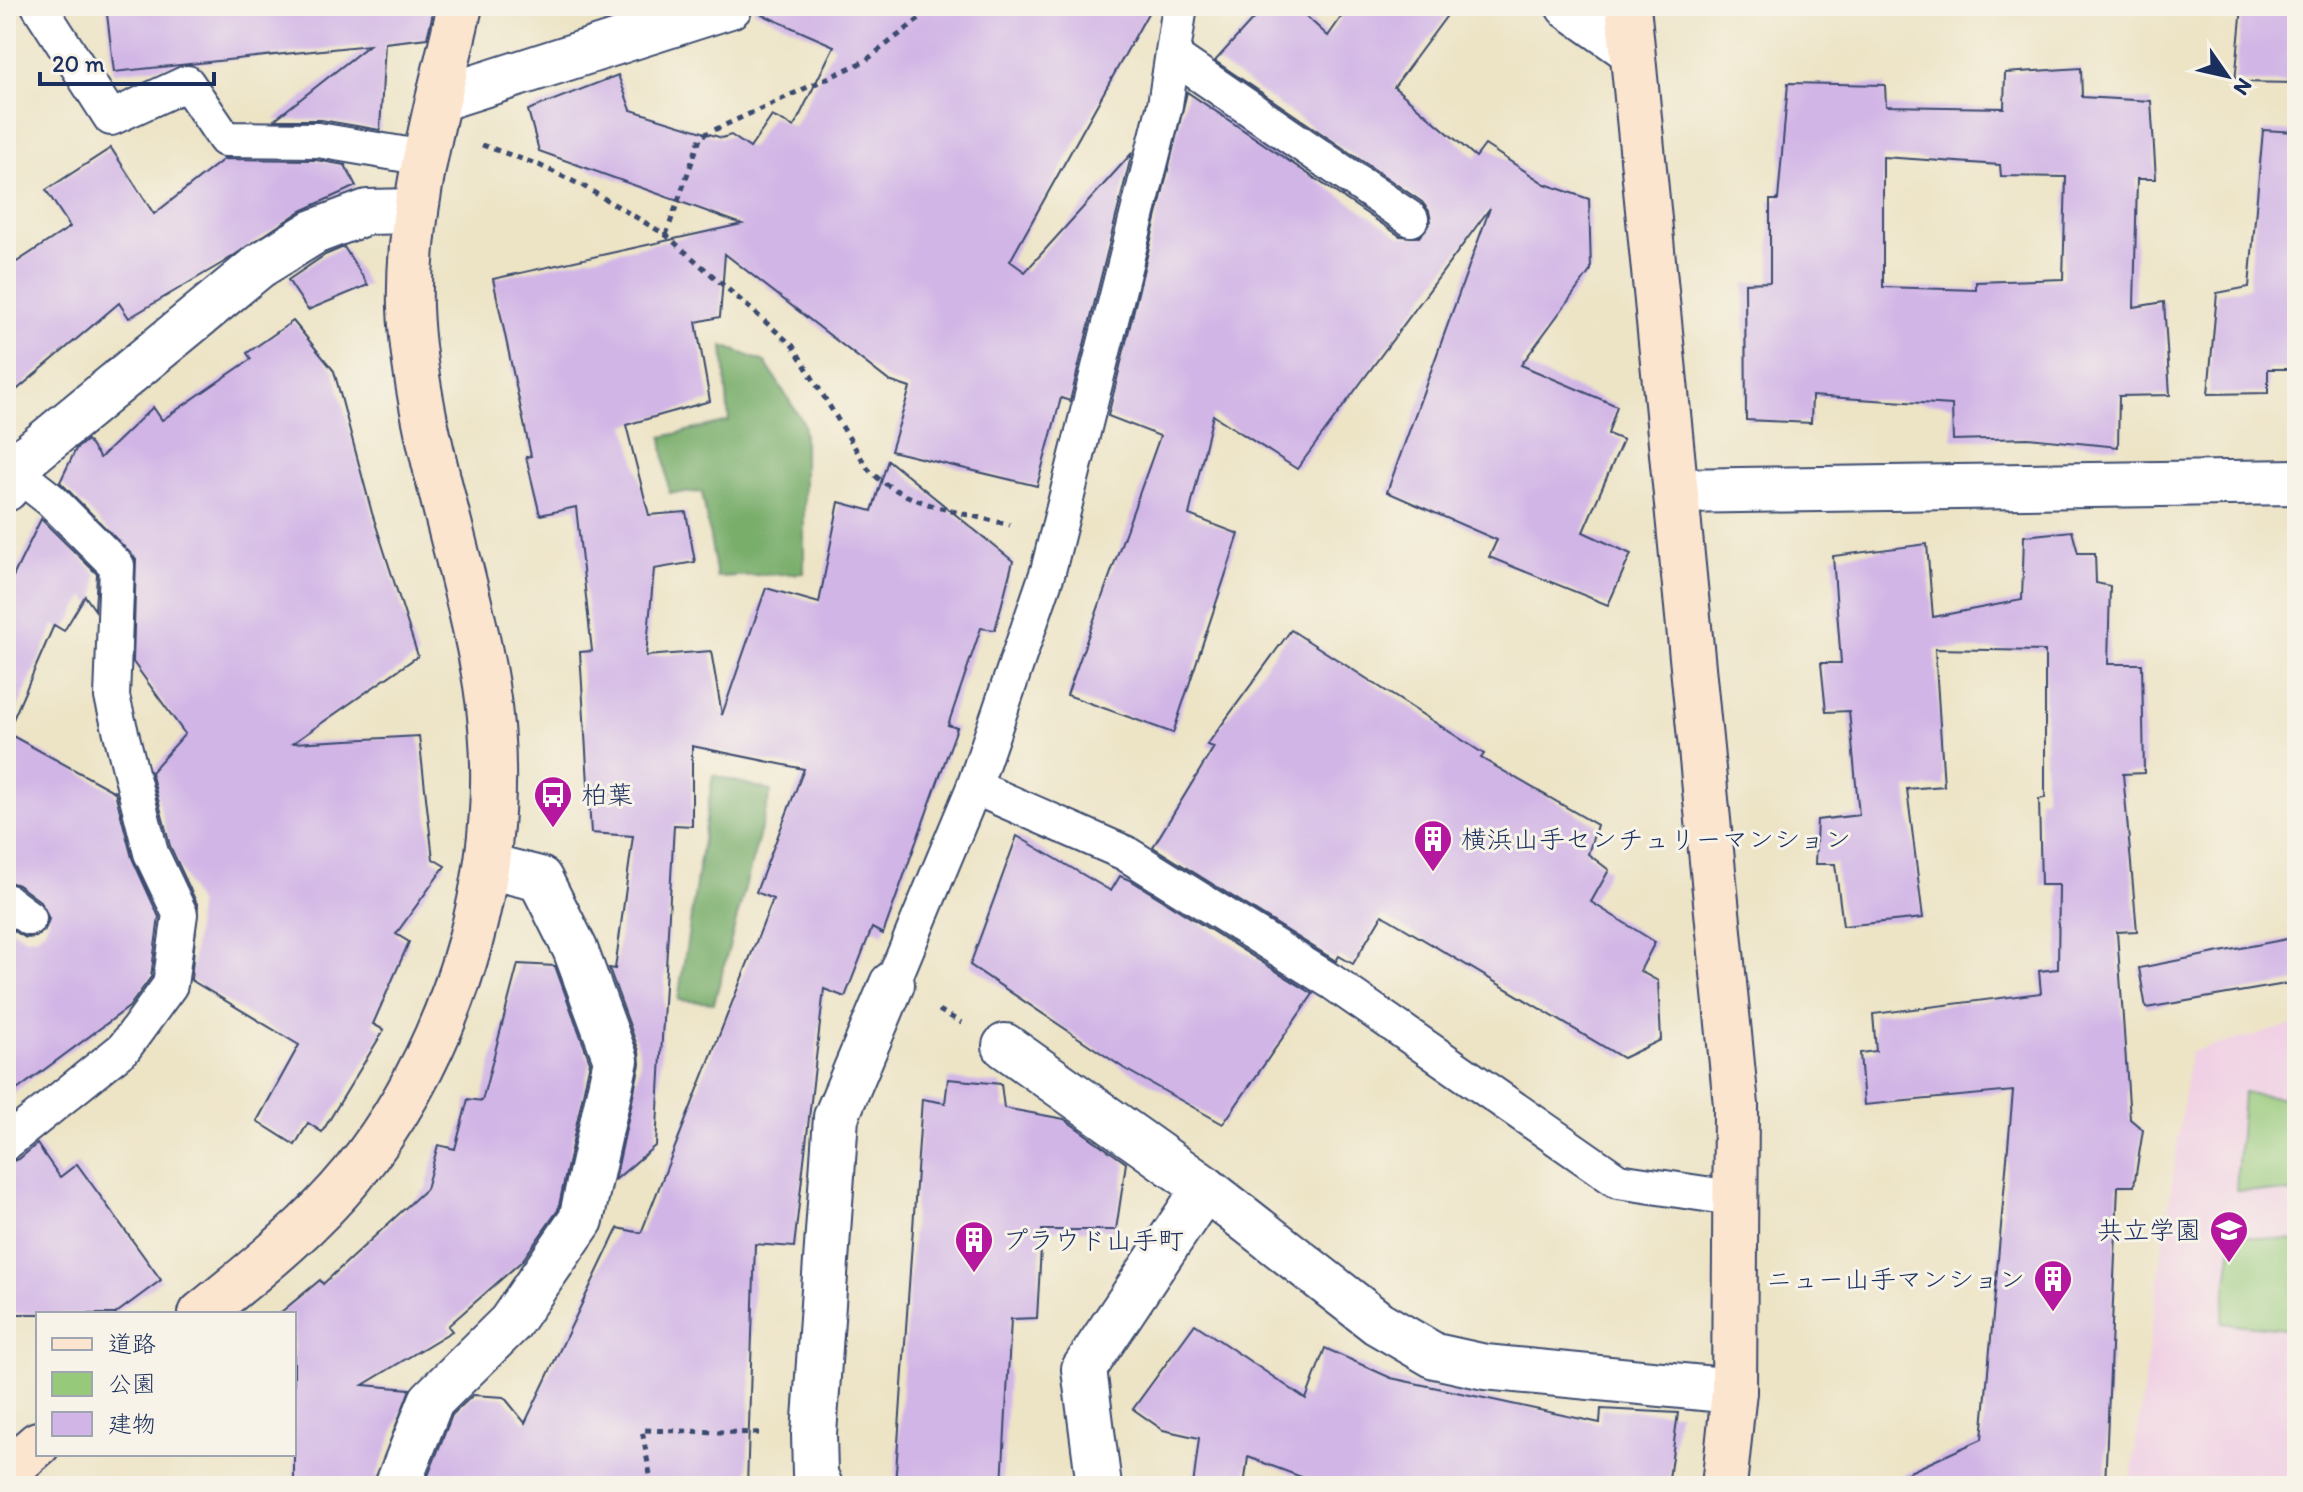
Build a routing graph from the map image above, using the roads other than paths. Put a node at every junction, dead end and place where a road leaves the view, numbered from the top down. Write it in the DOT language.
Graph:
graph roads {
  1 [pos="39,6"];
  2 [pos="460,6"];
  3 [pos="730,6"];
  4 [pos="1180,6"];
  5 [pos="1568,6"];
  6 [pos="1628,6"];
  7 [pos="1632,51"];
  8 [pos="1173,56"];
  9 [pos="432,128"];
  10 [pos="416,211"];
  11 [pos="1411,219"];
  12 [pos="11,481"];
  13 [pos="2297,482"];
  14 [pos="1676,491"];
  15 [pos="974,787"];
  16 [pos="488,866"];
  17 [pos="892,984"];
  18 [pos="1005,1046"];
  19 [pos="6,1143"];
  20 [pos="1205,1188"];
  21 [pos="1732,1198"];
  22 [pos="203,1312"];
  23 [pos="1734,1391"];
  24 [pos="36,1446"];
  25 [pos="6,1472"];
  26 [pos="397,1486"];
  27 [pos="820,1486"];
  28 [pos="1099,1486"];
  29 [pos="1724,1486"];
  1 -- 9 [label="lane"];
  2 -- 9 [label="street"];
  3 -- 9 [label="street"];
  4 -- 8 [label="lane"];
  5 -- 7 [label="street"];
  6 -- 7 [label="street"];
  7 -- 14 [label="street"];
  8 -- 11 [label="lane"];
  8 -- 15 [label="lane"];
  9 -- 10 [label="street"];
  10 -- 12 [label="street"];
  10 -- 16 [label="street"];
  12 -- 19 [label="lane"];
  13 -- 14 [label="street"];
  14 -- 21 [label="street"];
  15 -- 17 [label="lane"];
  15 -- 21 [label="lane"];
  16 -- 22 [label="street"];
  16 -- 26 [label="street"];
  17 -- 27 [label="street"];
  18 -- 20 [label="street"];
  20 -- 23 [label="street"];
  20 -- 28 [label="street"];
  21 -- 23 [label="street"];
  23 -- 29 [label="street"];
  24 -- 25 [label="street"];
}
